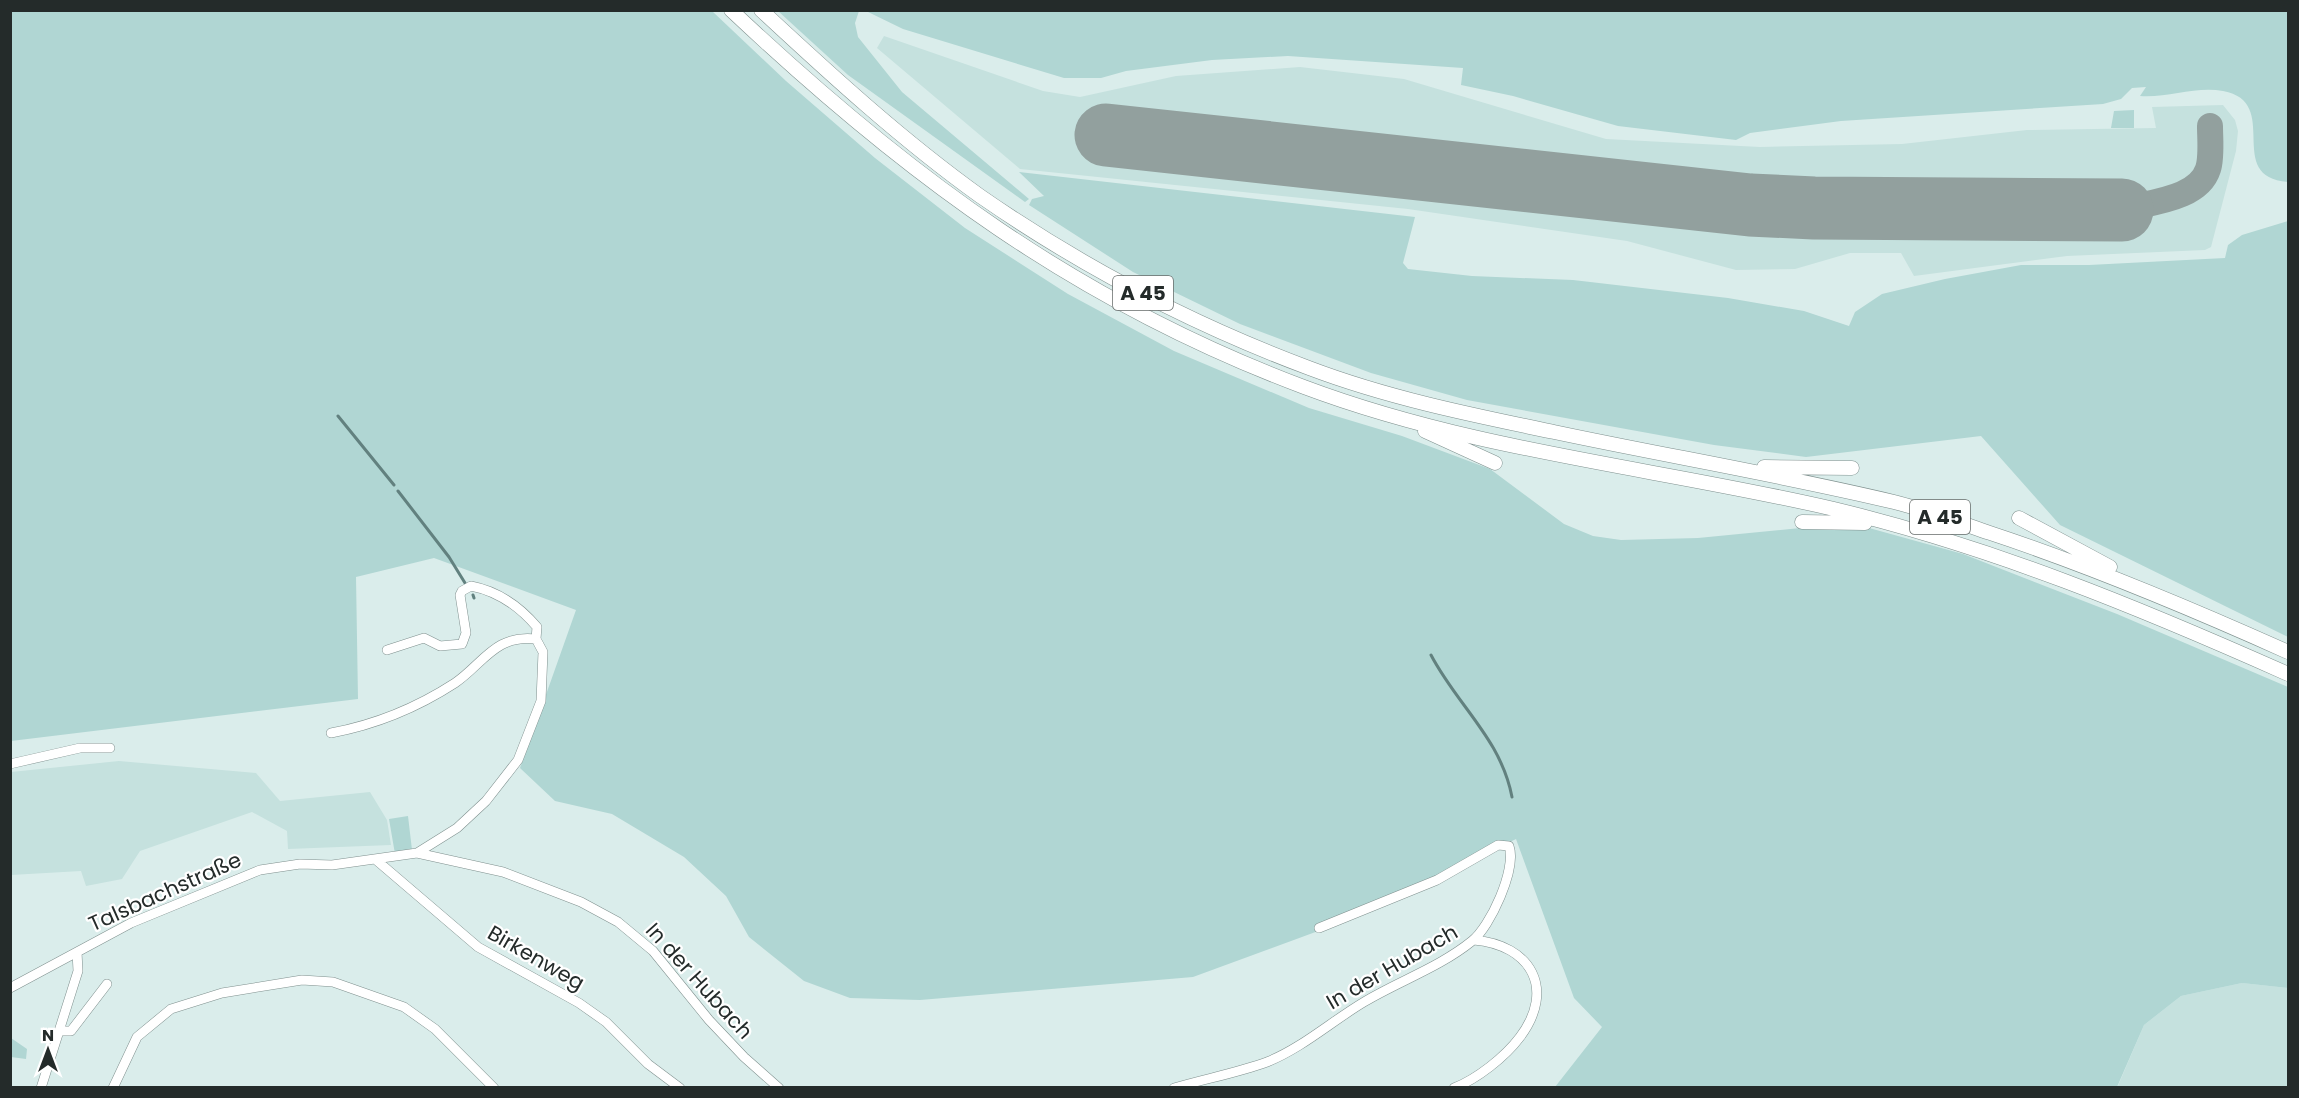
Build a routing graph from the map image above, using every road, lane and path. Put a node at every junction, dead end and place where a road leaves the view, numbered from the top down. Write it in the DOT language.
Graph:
graph roads {
  1 [pos="731,10"];
  2 [pos="761,10"];
  3 [pos="1393,417"];
  4 [pos="1495,463"];
  5 [pos="1714,463"];
  6 [pos="1852,468"];
  7 [pos="2019,518"];
  8 [pos="1802,522"];
  9 [pos="1889,523"];
  10 [pos="2160,594"];
  11 [pos="536,639"];
  12 [pos="387,650"];
  13 [pos="2289,652"];
  14 [pos="2289,674"];
  15 [pos="331,733"];
  16 [pos="110,748"];
  17 [pos="10,764"];
  18 [pos="417,853"];
  19 [pos="375,859"];
  20 [pos="1319,928"];
  21 [pos="1474,940"];
  22 [pos="77,952"];
  23 [pos="107,984"];
  24 [pos="10,988"];
  25 [pos="61,1031"];
  26 [pos="41,1088"];
  27 [pos="113,1088"];
  28 [pos="494,1088"];
  29 [pos="680,1088"];
  30 [pos="779,1088"];
  31 [pos="1174,1088"];
  32 [pos="1454,1088"];
  1 -- 3 [label="highway, A 45"];
  2 -- 5 [label="highway, A 45"];
  3 -- 4 [label="highway"];
  3 -- 9 [label="highway, A 45"];
  5 -- 6 [label="highway"];
  5 -- 10 [label="highway, A 45"];
  7 -- 10 [label="highway"];
  8 -- 9 [label="highway"];
  9 -- 14 [label="highway, A 45"];
  10 -- 13 [label="highway, A 45"];
  11 -- 12 [label="street, Talsbachstraße"];
  11 -- 15 [label="street"];
  11 -- 18 [label="street, Talsbachstraße"];
  16 -- 17 [label="street"];
  18 -- 19 [label="street, Talsbachstraße"];
  18 -- 30 [label="street, In der Hubach"];
  19 -- 22 [label="street, Talsbachstraße"];
  19 -- 29 [label="street, Birkenweg"];
  20 -- 21 [label="street, In der Hubach"];
  21 -- 31 [label="street, In der Hubach"];
  21 -- 32 [label="street"];
  22 -- 24 [label="street, Talsbachstraße"];
  22 -- 25 [label="street"];
  23 -- 25 [label="street"];
  25 -- 26 [label="street"];
  27 -- 28 [label="street"];
}
